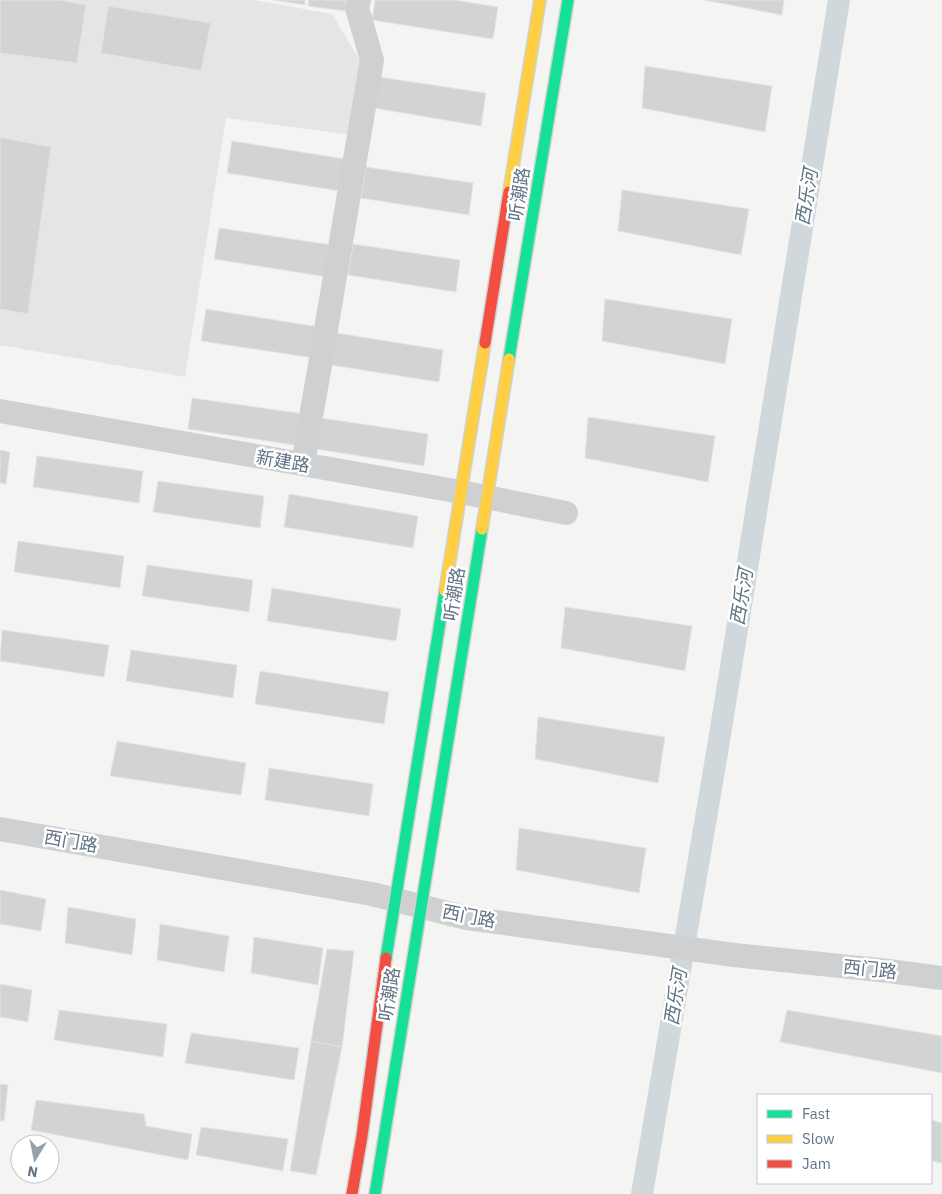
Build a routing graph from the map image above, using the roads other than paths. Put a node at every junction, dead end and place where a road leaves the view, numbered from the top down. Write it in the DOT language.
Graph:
graph roads {
  1 [pos="359,0"];
  2 [pos="540,0"];
  3 [pos="568,0"];
  4 [pos="0,411"];
  5 [pos="303,464"];
  6 [pos="461,492"];
  7 [pos="487,498"];
  8 [pos="566,513"];
  9 [pos="0,829"];
  10 [pos="395,900"];
  11 [pos="420,906"];
  12 [pos="942,978"];
  13 [pos="352,1194"];
  14 [pos="375,1194"];
  1 -- 5 [label="street"];
  2 -- 6 [label="main road, 听潮路"];
  3 -- 7 [label="main road, 听潮路"];
  4 -- 5 [label="street, 新建路"];
  5 -- 6 [label="street, 新建路"];
  6 -- 7 [label="street, 新建路"];
  6 -- 10 [label="main road, 听潮路"];
  7 -- 8 [label="street, 新建路"];
  7 -- 11 [label="main road, 听潮路"];
  9 -- 10 [label="street, 西门路"];
  10 -- 11 [label="street, 西门路"];
  10 -- 13 [label="main road, 听潮路"];
  11 -- 12 [label="street, 西门路"];
  11 -- 14 [label="main road, 听潮路"];
}
